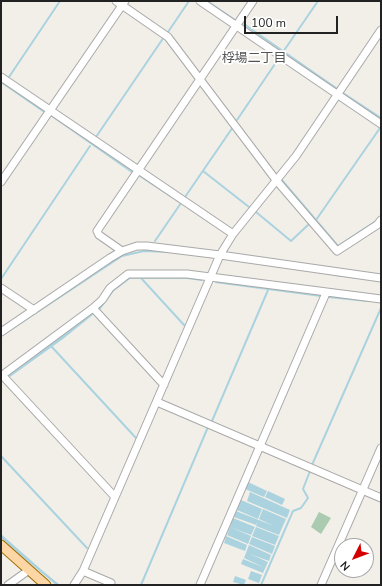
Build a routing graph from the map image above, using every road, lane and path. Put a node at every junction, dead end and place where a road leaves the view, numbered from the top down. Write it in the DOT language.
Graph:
graph roads {
  1 [pos="200,1"];
  2 [pos="253,1"];
  3 [pos="121,2"];
  4 [pos="237,25"];
  5 [pos="381,30"];
  6 [pos="1,77"];
  7 [pos="200,79"];
  8 [pos="337,94"];
  9 [pos="49,110"];
  10 [pos="381,124"];
  11 [pos="138,170"];
  12 [pos="276,180"];
  13 [pos="1,182"];
  14 [pos="380,224"];
  15 [pos="233,234"];
  16 [pos="122,251"];
  17 [pos="220,255"];
  18 [pos="211,277"];
  19 [pos="381,278"];
  20 [pos="1,288"];
  21 [pos="326,293"];
  22 [pos="381,299"];
  23 [pos="93,308"];
  24 [pos="34,310"];
  25 [pos="1,332"];
  26 [pos="2,376"];
  27 [pos="164,385"];
  28 [pos="157,402"];
  29 [pos="260,446"];
  30 [pos="381,448"];
  31 [pos="362,490"];
  32 [pos="115,497"];
  33 [pos="381,498"];
  34 [pos="1,545"];
  35 [pos="29,570"];
  36 [pos="83,571"];
  37 [pos="111,583"];
  38 [pos="8,585"];
  39 [pos="46,585"];
  40 [pos="74,585"];
  41 [pos="200,585"];
  42 [pos="321,585"];
  1 -- 4 [label="street"];
  2 -- 4 [label="street"];
  3 -- 7 [label="street"];
  3 -- 9 [label="street"];
  4 -- 7 [label="street"];
  4 -- 8 [label="street"];
  5 -- 8 [label="street"];
  6 -- 9 [label="street"];
  7 -- 11 [label="street"];
  7 -- 12 [label="street"];
  8 -- 10 [label="street"];
  8 -- 12 [label="street"];
  9 -- 11 [label="street"];
  9 -- 13 [label="street"];
  11 -- 15 [label="street"];
  11 -- 16 [label="street"];
  12 -- 14 [label="street"];
  12 -- 15 [label="street"];
  15 -- 17 [label="street"];
  16 -- 17 [label="street"];
  16 -- 24 [label="street"];
  17 -- 18 [label="street"];
  17 -- 19 [label="street"];
  18 -- 21 [label="street"];
  18 -- 23 [label="street"];
  18 -- 27 [label="street"];
  20 -- 24 [label="street"];
  21 -- 22 [label="street"];
  21 -- 29 [label="street"];
  23 -- 26 [label="street"];
  23 -- 27 [label="street"];
  24 -- 25 [label="street"];
  26 -- 32 [label="street"];
  27 -- 28 [label="street"];
  28 -- 29 [label="street"];
  28 -- 32 [label="street"];
  29 -- 31 [label="street"];
  29 -- 41 [label="street"];
  30 -- 31 [label="street"];
  31 -- 33 [label="street"];
  31 -- 42 [label="street"];
  32 -- 36 [label="street"];
  34 -- 35 [label="main road"];
  35 -- 38 [label="street"];
  35 -- 39 [label="main road"];
  36 -- 37 [label="street"];
  36 -- 40 [label="street"];
}
